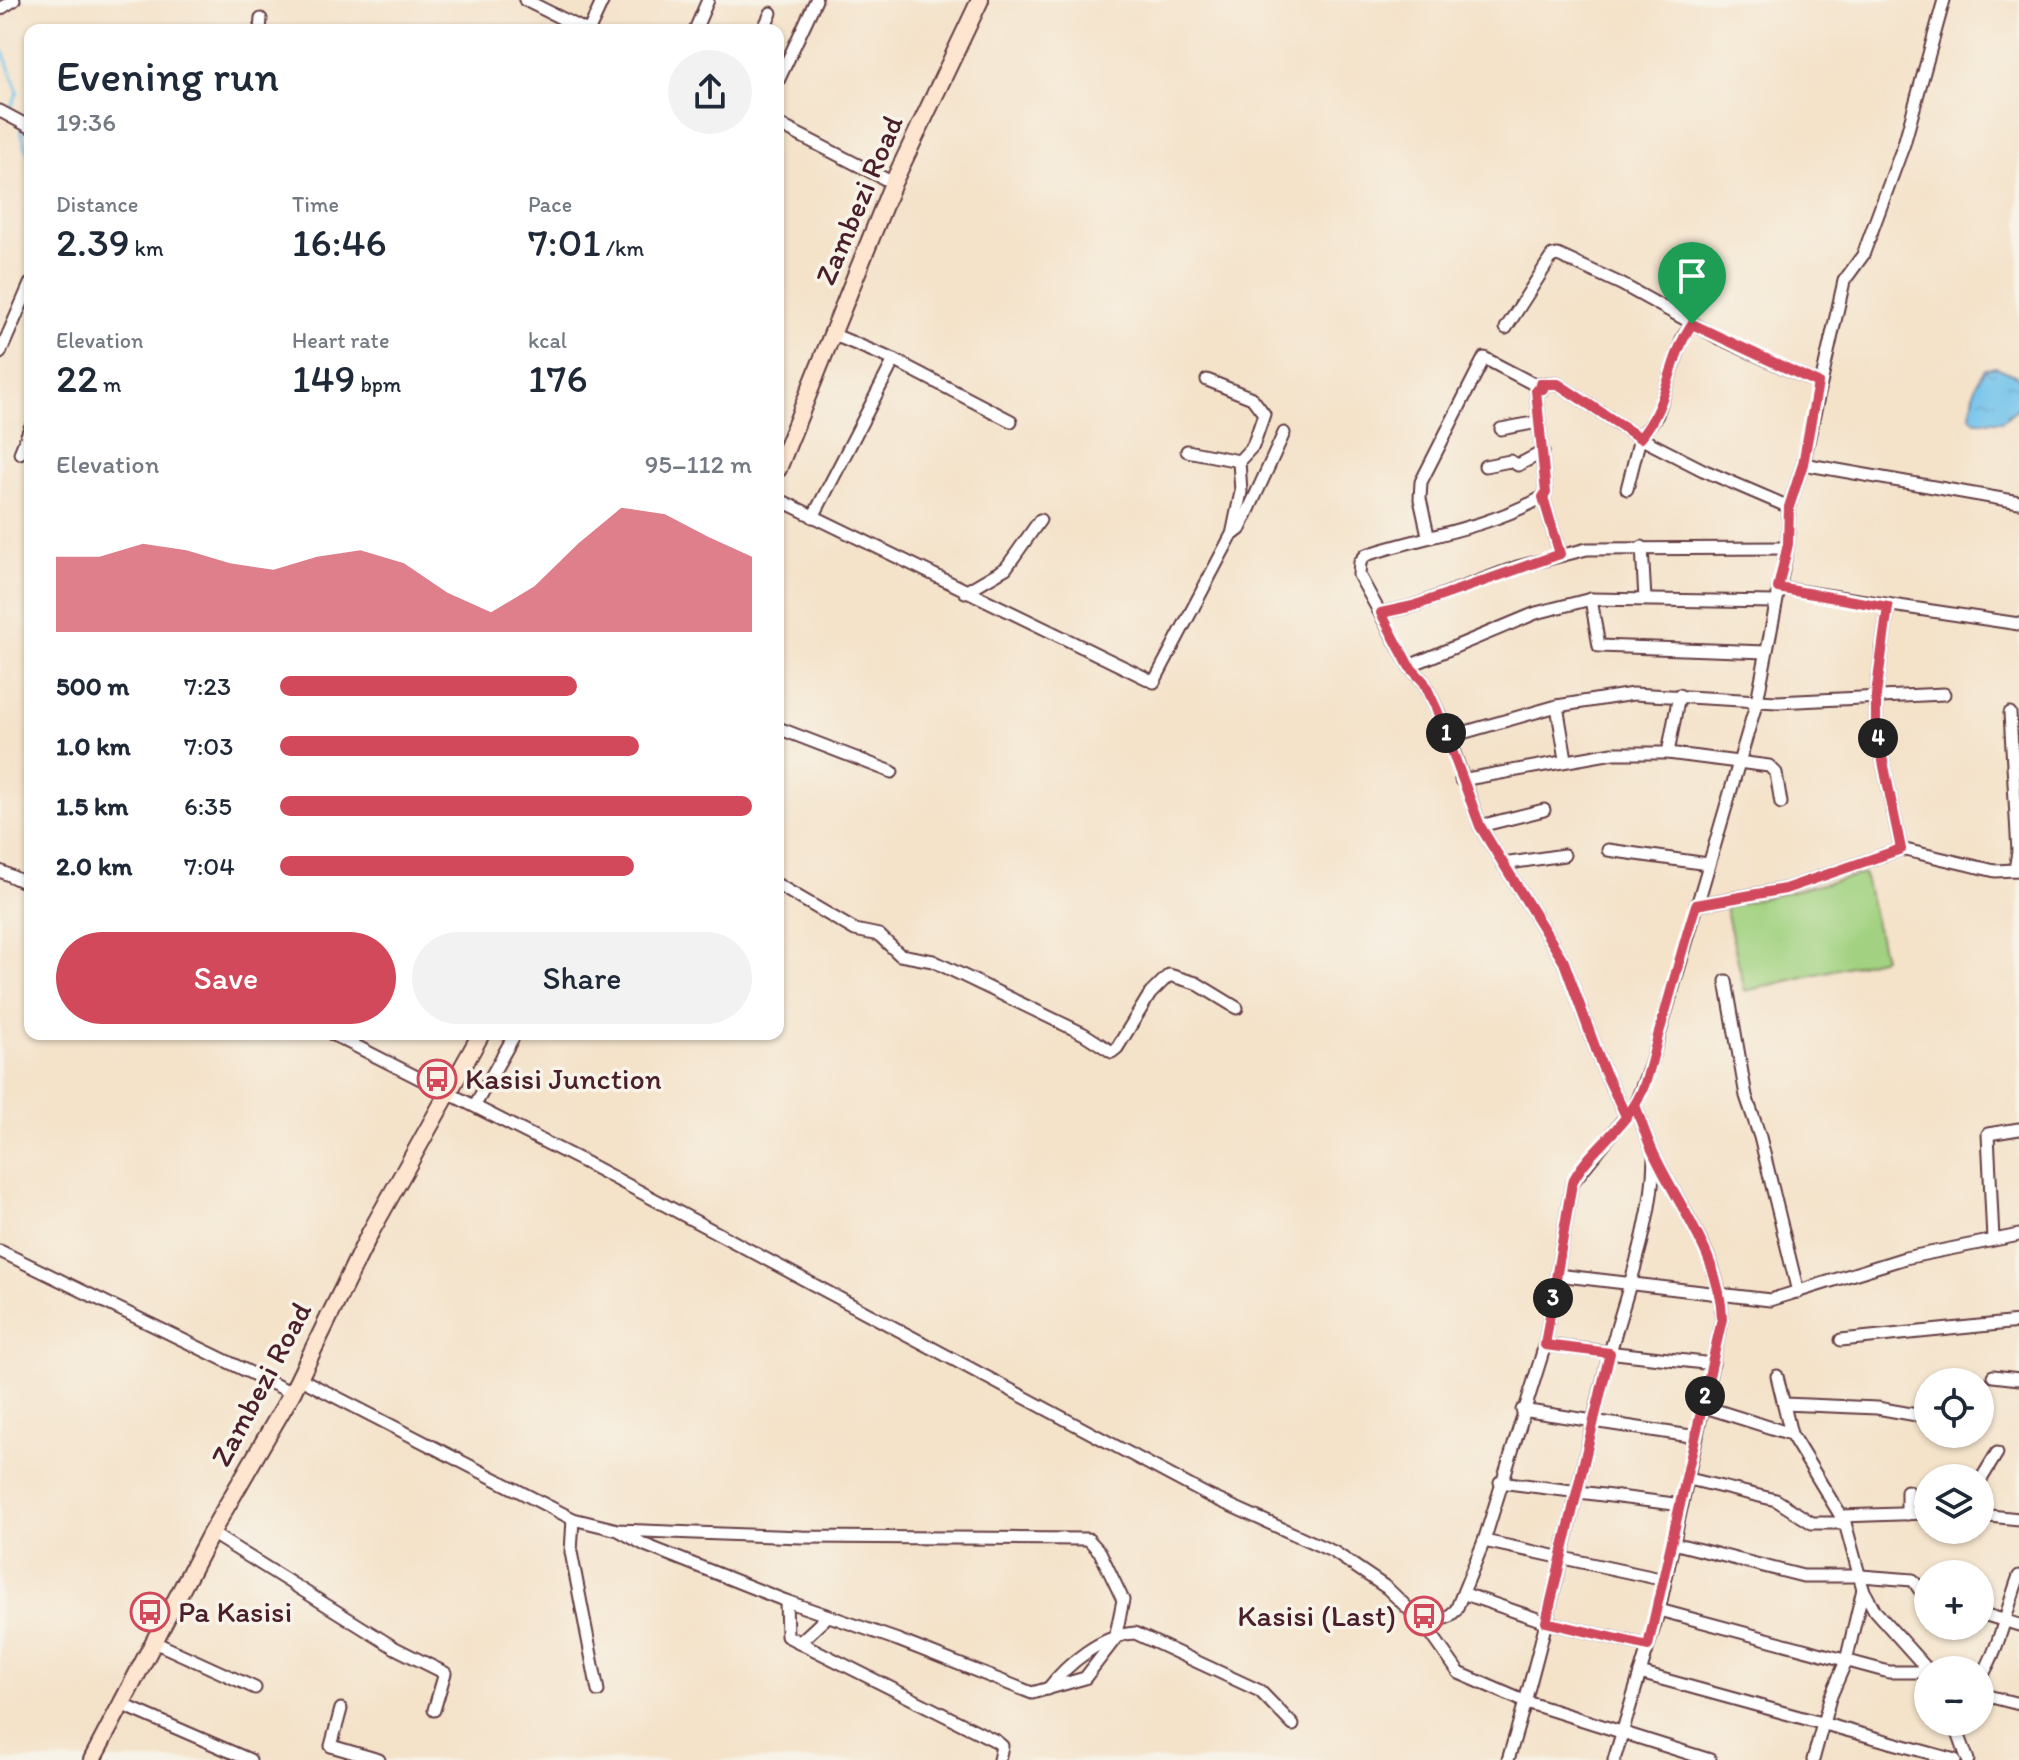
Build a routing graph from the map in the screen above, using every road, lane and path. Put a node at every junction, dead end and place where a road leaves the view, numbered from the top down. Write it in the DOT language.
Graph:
graph roads {
  1 [pos="14,0"];
  2 [pos="525,0"];
  3 [pos="603,0"];
  4 [pos="708,0"];
  5 [pos="816,0"];
  6 [pos="980,0"];
  7 [pos="1944,0"];
  8 [pos="0,9"];
  9 [pos="771,13"];
  10 [pos="575,24"];
  11 [pos="590,24"];
  12 [pos="698,24"];
  13 [pos="766,24"];
  14 [pos="784,68"];
  15 [pos="0,111"];
  16 [pos="24,124"];
  17 [pos="784,127"];
  18 [pos="893,183"];
  19 [pos="24,298"];
  20 [pos="1692,324"];
  21 [pos="1506,328"];
  22 [pos="832,334"];
  23 [pos="0,353"];
  24 [pos="894,360"];
  25 [pos="1207,380"];
  26 [pos="1818,383"];
  27 [pos="1543,389"];
  28 [pos="1011,421"];
  29 [pos="1538,422"];
  30 [pos="1501,429"];
  31 [pos="1284,433"];
  32 [pos="1640,438"];
  33 [pos="24,443"];
  34 [pos="1187,451"];
  35 [pos="1543,452"];
  36 [pos="20,453"];
  37 [pos="784,454"];
  38 [pos="1239,461"];
  39 [pos="1803,464"];
  40 [pos="1485,466"];
  41 [pos="1627,489"];
  42 [pos="1543,497"];
  43 [pos="784,502"];
  44 [pos="2019,502"];
  45 [pos="1789,507"];
  46 [pos="813,517"];
  47 [pos="1040,520"];
  48 [pos="1428,535"];
  49 [pos="1231,536"];
  50 [pos="1642,547"];
  51 [pos="1786,548"];
  52 [pos="1560,554"];
  53 [pos="1778,588"];
  54 [pos="965,592"];
  55 [pos="1591,599"];
  56 [pos="1645,599"];
  57 [pos="1775,602"];
  58 [pos="1888,607"];
  59 [pos="1381,613"];
  60 [pos="2019,624"];
  61 [pos="1766,652"];
  62 [pos="1409,666"];
  63 [pos="1944,694"];
  64 [pos="1679,695"];
  65 [pos="1876,695"];
  66 [pos="1757,701"];
  67 [pos="1557,706"];
  68 [pos="2010,713"];
  69 [pos="784,730"];
  70 [pos="1448,737"];
  71 [pos="1668,753"];
  72 [pos="1566,759"];
  73 [pos="1739,762"];
  74 [pos="892,772"];
  75 [pos="1461,780"];
  76 [pos="2017,800"];
  77 [pos="1781,803"];
  78 [pos="1544,810"];
  79 [pos="1480,826"];
  80 [pos="1901,849"];
  81 [pos="1608,850"];
  82 [pos="1564,855"];
  83 [pos="1503,864"];
  84 [pos="1708,864"];
  85 [pos="2017,870"];
  86 [pos="0,871"];
  87 [pos="24,882"];
  88 [pos="784,889"];
  89 [pos="1696,905"];
  90 [pos="1726,981"];
  91 [pos="1237,1008"];
  92 [pos="344,1040"];
  93 [pos="478,1040"];
  94 [pos="512,1040"];
  95 [pos="448,1093"];
  96 [pos="475,1105"];
  97 [pos="1635,1105"];
  98 [pos="1626,1116"];
  99 [pos="2019,1129"];
  100 [pos="1654,1153"];
  101 [pos="2019,1235"];
  102 [pos="1993,1239"];
  103 [pos="0,1251"];
  104 [pos="1557,1275"];
  105 [pos="1629,1282"];
  106 [pos="1798,1292"];
  107 [pos="1722,1297"];
  108 [pos="2019,1322"];
  109 [pos="1841,1340"];
  110 [pos="1545,1345"];
  111 [pos="1610,1353"];
  112 [pos="1713,1364"];
  113 [pos="1777,1376"];
  114 [pos="1994,1376"];
  115 [pos="299,1378"];
  116 [pos="2019,1379"];
  117 [pos="292,1393"];
  118 [pos="1784,1404"];
  119 [pos="1702,1406"];
  120 [pos="1522,1410"];
  121 [pos="1914,1415"];
  122 [pos="1592,1424"];
  123 [pos="1791,1434"];
  124 [pos="1697,1437"];
  125 [pos="1997,1453"];
  126 [pos="1990,1464"];
  127 [pos="1689,1479"];
  128 [pos="1500,1482"];
  129 [pos="1579,1490"];
  130 [pos="1907,1491"];
  131 [pos="1682,1505"];
  132 [pos="1907,1514"];
  133 [pos="1914,1514"];
  134 [pos="1994,1516"];
  135 [pos="573,1519"];
  136 [pos="2019,1519"];
  137 [pos="1843,1520"];
  138 [pos="618,1530"];
  139 [pos="211,1533"];
  140 [pos="1484,1541"];
  141 [pos="1673,1543"];
  142 [pos="1562,1559"];
  143 [pos="1861,1576"];
  144 [pos="2019,1576"];
  145 [pos="1665,1580"];
  146 [pos="1914,1581"];
  147 [pos="1863,1589"];
  148 [pos="1465,1594"];
  149 [pos="786,1601"];
  150 [pos="1659,1610"];
  151 [pos="828,1616"];
  152 [pos="1994,1617"];
  153 [pos="2002,1620"];
  154 [pos="1546,1622"];
  155 [pos="1425,1625"];
  156 [pos="2019,1625"];
  157 [pos="1115,1639"];
  158 [pos="154,1642"];
  159 [pos="800,1642"];
  160 [pos="1648,1646"];
  161 [pos="1914,1656"];
  162 [pos="1994,1657"];
  163 [pos="1846,1661"];
  164 [pos="1914,1671"];
  165 [pos="1640,1673"];
  166 [pos="255,1688"];
  167 [pos="1048,1689"];
  168 [pos="598,1691"];
  169 [pos="1994,1698"];
  170 [pos="1526,1702"];
  171 [pos="121,1704"];
  172 [pos="2019,1704"];
  173 [pos="341,1709"];
  174 [pos="434,1710"];
  175 [pos="1821,1724"];
  176 [pos="1293,1725"];
  177 [pos="1622,1734"];
  178 [pos="1959,1736"];
  179 [pos="92,1760"];
  180 [pos="250,1760"];
  181 [pos="379,1760"];
  182 [pos="999,1760"];
  183 [pos="1508,1760"];
  184 [pos="1614,1760"];
  185 [pos="1710,1760"];
  186 [pos="1813,1760"];
  187 [pos="1955,1760"];
  188 [pos="1968,1760"];
  1 -- 8 [label="street"];
  2 -- 10 [label="street"];
  3 -- 11 [label="street"];
  4 -- 12 [label="street"];
  5 -- 14 [label="street"];
  6 -- 18 [label="main road, Zambezi Road"];
  7 -- 26 [label="street"];
  9 -- 13 [label="street"];
  15 -- 16 [label="street"];
  17 -- 18 [label="street"];
  18 -- 22 [label="main road, Zambezi Road"];
  19 -- 23 [label="street"];
  20 -- 21 [label="street"];
  20 -- 26 [label="street"];
  20 -- 32 [label="street"];
  22 -- 24 [label="street"];
  22 -- 37 [label="main road, Zambezi Road"];
  24 -- 28 [label="street"];
  24 -- 46 [label="street"];
  25 -- 38 [label="street"];
  26 -- 39 [label="street"];
  27 -- 29 [label="street"];
  27 -- 32 [label="street"];
  27 -- 48 [label="street"];
  29 -- 30 [label="street"];
  29 -- 35 [label="street"];
  31 -- 49 [label="street"];
  32 -- 41 [label="street"];
  32 -- 45 [label="street"];
  33 -- 36 [label="street"];
  34 -- 38 [label="street"];
  35 -- 40 [label="street"];
  35 -- 42 [label="street"];
  38 -- 49 [label="street"];
  39 -- 44 [label="street"];
  39 -- 45 [label="street"];
  42 -- 48 [label="street"];
  42 -- 52 [label="street"];
  43 -- 46 [label="street"];
  45 -- 51 [label="street"];
  46 -- 54 [label="street"];
  47 -- 54 [label="street"];
  48 -- 59 [label="street"];
  49 -- 54 [label="street"];
  50 -- 51 [label="street"];
  50 -- 52 [label="street"];
  50 -- 56 [label="street"];
  51 -- 53 [label="street"];
  52 -- 59 [label="street"];
  53 -- 57 [label="street"];
  53 -- 58 [label="street"];
  55 -- 56 [label="street"];
  55 -- 61 [label="street"];
  55 -- 62 [label="street"];
  56 -- 57 [label="street"];
  57 -- 61 [label="street"];
  58 -- 60 [label="street"];
  58 -- 65 [label="street"];
  59 -- 62 [label="street"];
  61 -- 66 [label="street"];
  62 -- 70 [label="street"];
  63 -- 65 [label="street"];
  64 -- 66 [label="street"];
  64 -- 67 [label="street"];
  64 -- 71 [label="street"];
  65 -- 66 [label="street"];
  65 -- 80 [label="street"];
  66 -- 73 [label="street"];
  67 -- 70 [label="street"];
  67 -- 72 [label="street"];
  68 -- 76 [label="street"];
  69 -- 74 [label="street"];
  70 -- 75 [label="street"];
  71 -- 72 [label="street"];
  71 -- 73 [label="street"];
  72 -- 75 [label="street"];
  73 -- 77 [label="street"];
  73 -- 84 [label="street"];
  75 -- 79 [label="street"];
  76 -- 85 [label="street"];
  78 -- 79 [label="street"];
  79 -- 83 [label="street"];
  80 -- 85 [label="street"];
  80 -- 89 [label="street"];
  81 -- 84 [label="street"];
  82 -- 83 [label="street"];
  83 -- 98 [label="street"];
  84 -- 89 [label="street"];
  86 -- 87 [label="street"];
  88 -- 91 [label="street"];
  89 -- 97 [label="street"];
  90 -- 106 [label="street"];
  92 -- 95 [label="street"];
  93 -- 95 [label="main road, Zambezi Road"];
  94 -- 96 [label="street"];
  95 -- 96 [label="street"];
  95 -- 115 [label="main road, Zambezi Road"];
  96 -- 155 [label="street"];
  97 -- 98 [label="street"];
  97 -- 100 [label="street"];
  98 -- 104 [label="street"];
  99 -- 102 [label="street"];
  100 -- 105 [label="street"];
  100 -- 107 [label="street"];
  101 -- 102 [label="street"];
  102 -- 106 [label="street"];
  103 -- 117 [label="street"];
  104 -- 105 [label="street"];
  104 -- 110 [label="street"];
  105 -- 107 [label="street"];
  105 -- 111 [label="street"];
  106 -- 107 [label="street"];
  107 -- 112 [label="street"];
  108 -- 109 [label="street"];
  110 -- 111 [label="street"];
  110 -- 120 [label="street"];
  111 -- 112 [label="street"];
  111 -- 122 [label="street"];
  112 -- 119 [label="street"];
  113 -- 118 [label="street"];
  114 -- 116 [label="street"];
  115 -- 117 [label="main road, Zambezi Road"];
  115 -- 135 [label="street"];
  117 -- 139 [label="main road, Zambezi Road"];
  118 -- 121 [label="street"];
  118 -- 123 [label="street"];
  119 -- 123 [label="street"];
  119 -- 124 [label="street"];
  120 -- 122 [label="street"];
  120 -- 128 [label="street"];
  122 -- 124 [label="street"];
  122 -- 129 [label="street"];
  123 -- 137 [label="street"];
  124 -- 127 [label="street"];
  125 -- 126 [label="street"];
  127 -- 131 [label="street"];
  127 -- 137 [label="street"];
  128 -- 129 [label="street"];
  128 -- 140 [label="street"];
  129 -- 131 [label="street"];
  129 -- 142 [label="street"];
  130 -- 132 [label="street"];
  131 -- 141 [label="street"];
  132 -- 133 [label="street"];
  132 -- 137 [label="street"];
  134 -- 136 [label="street"];
  135 -- 138 [label="street"];
  135 -- 168 [label="street"];
  137 -- 143 [label="street"];
  138 -- 149 [label="street"];
  138 -- 157 [label="street"];
  139 -- 158 [label="main road, Zambezi Road"];
  139 -- 174 [label="street"];
  140 -- 142 [label="street"];
  140 -- 148 [label="street"];
  141 -- 143 [label="street"];
  141 -- 145 [label="street"];
  142 -- 145 [label="street"];
  142 -- 154 [label="street"];
  143 -- 146 [label="street"];
  143 -- 147 [label="street"];
  144 -- 153 [label="street"];
  145 -- 150 [label="street"];
  147 -- 161 [label="street"];
  147 -- 163 [label="street"];
  148 -- 154 [label="street"];
  148 -- 155 [label="street"];
  149 -- 151 [label="street"];
  149 -- 159 [label="street"];
  150 -- 160 [label="street"];
  150 -- 163 [label="street"];
  151 -- 159 [label="street"];
  151 -- 167 [label="street"];
  152 -- 153 [label="street"];
  153 -- 156 [label="street"];
  153 -- 162 [label="street"];
  154 -- 160 [label="street"];
  154 -- 170 [label="street"];
  155 -- 170 [label="street"];
  157 -- 167 [label="street"];
  157 -- 167 [label="street"];
  157 -- 176 [label="street"];
  158 -- 166 [label="street"];
  158 -- 171 [label="main road, Zambezi Road"];
  159 -- 182 [label="street"];
  160 -- 165 [label="street"];
  163 -- 164 [label="street"];
  163 -- 175 [label="street"];
  165 -- 175 [label="street"];
  165 -- 177 [label="street"];
  169 -- 172 [label="street"];
  170 -- 177 [label="street"];
  170 -- 183 [label="street"];
  171 -- 179 [label="main road, Zambezi Road"];
  171 -- 180 [label="street"];
  173 -- 181 [label="street"];
  175 -- 186 [label="street"];
  175 -- 187 [label="street"];
  177 -- 184 [label="street"];
  177 -- 185 [label="street"];
  178 -- 188 [label="street"];
}
